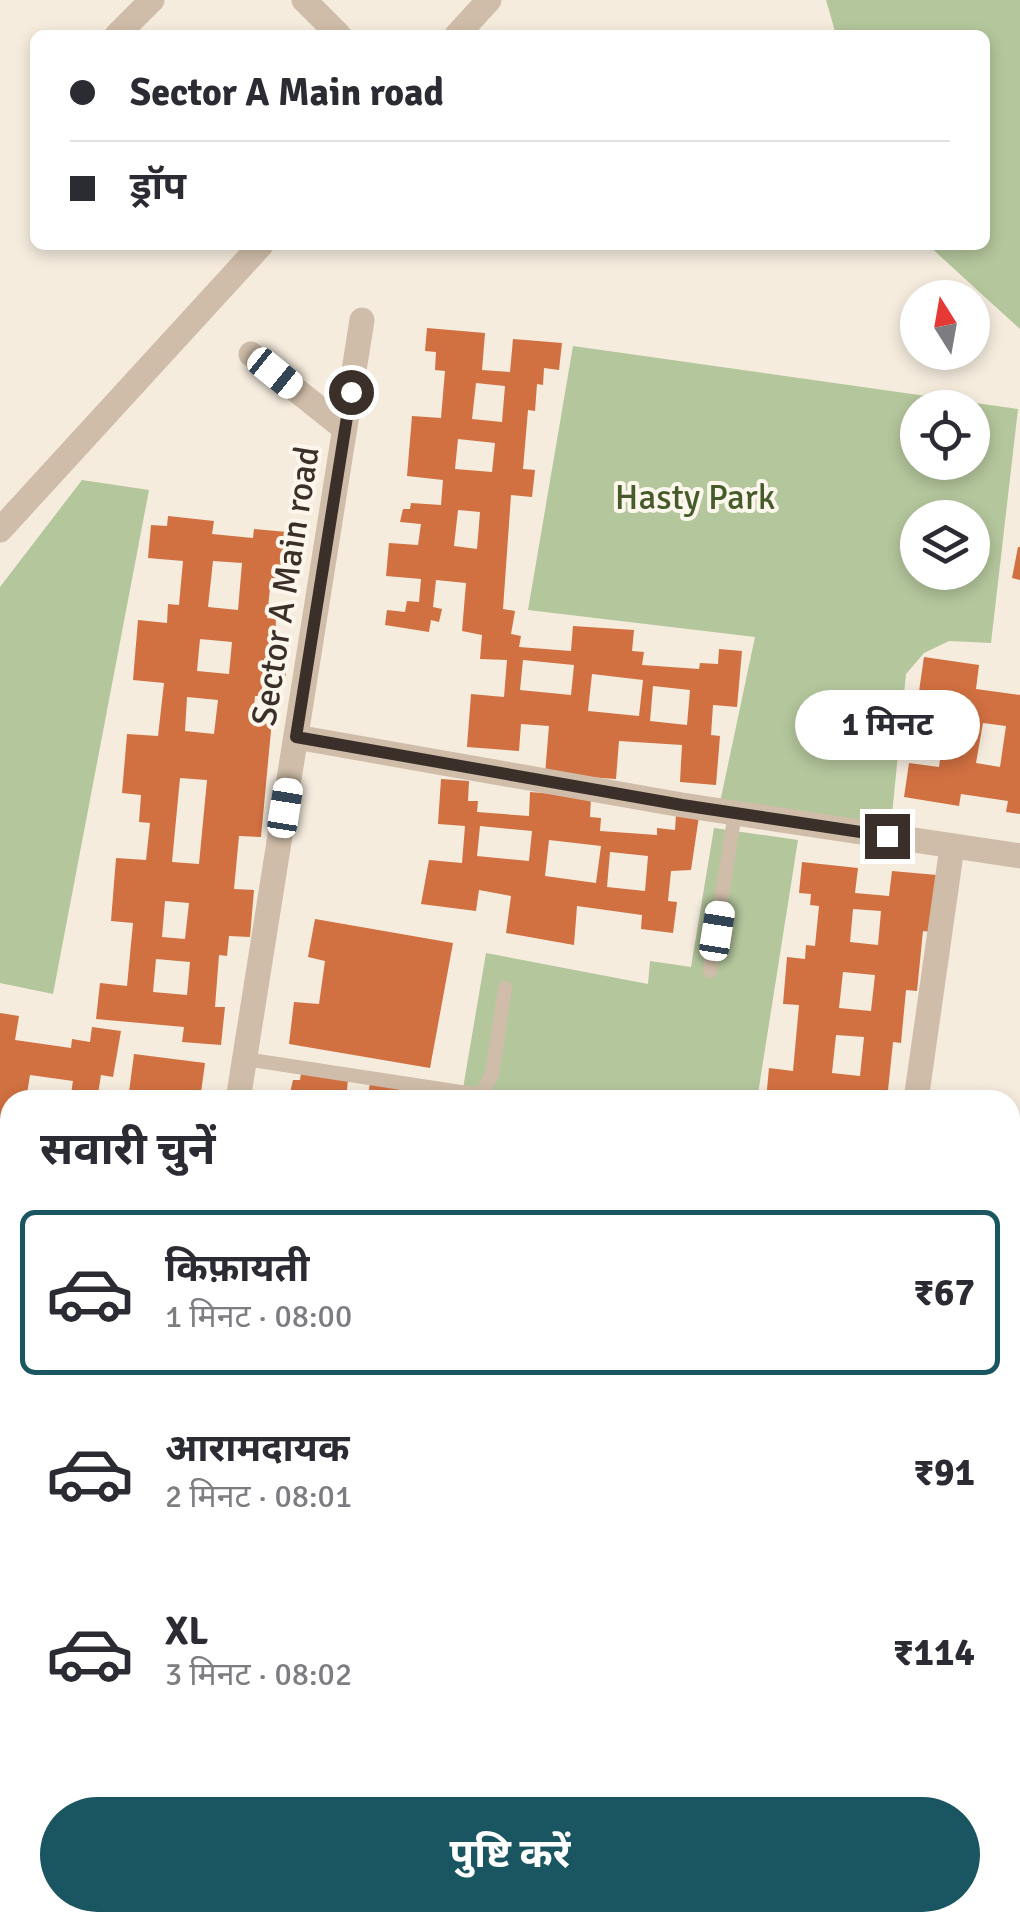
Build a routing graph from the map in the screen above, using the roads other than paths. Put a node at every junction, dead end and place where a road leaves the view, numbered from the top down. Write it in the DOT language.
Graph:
graph roads {
  1 [pos="152,0"];
  2 [pos="304,0"];
  3 [pos="489,0"];
  4 [pos="122,30"];
  5 [pos="334,30"];
  6 [pos="462,30"];
  7 [pos="256,250"];
  8 [pos="362,320"];
  9 [pos="251,354"];
  10 [pos="345,429"];
  11 [pos="0,530"];
  12 [pos="296,737"];
  13 [pos="736,813"];
  14 [pos="952,846"];
  15 [pos="1020,856"];
  16 [pos="710,970"];
  17 [pos="505,988"];
  18 [pos="245,1060"];
  19 [pos="240,1090"];
  20 [pos="468,1090"];
  21 [pos="484,1090"];
  22 [pos="917,1090"];
  1 -- 4 [label="street"];
  2 -- 5 [label="street"];
  3 -- 6 [label="street"];
  7 -- 11 [label="street"];
  8 -- 10 [label="street, Sector A Main road"];
  9 -- 10 [label="street"];
  10 -- 12 [label="street, Sector A Main road"];
  12 -- 13 [label="street"];
  12 -- 18 [label="street, Sector A Main road"];
  13 -- 14 [label="street"];
  13 -- 16 [label="lane"];
  14 -- 15 [label="street"];
  14 -- 22 [label="street"];
  17 -- 21 [label="lane"];
  18 -- 19 [label="street, Sector A Main road"];
  18 -- 20 [label="lane"];
}
